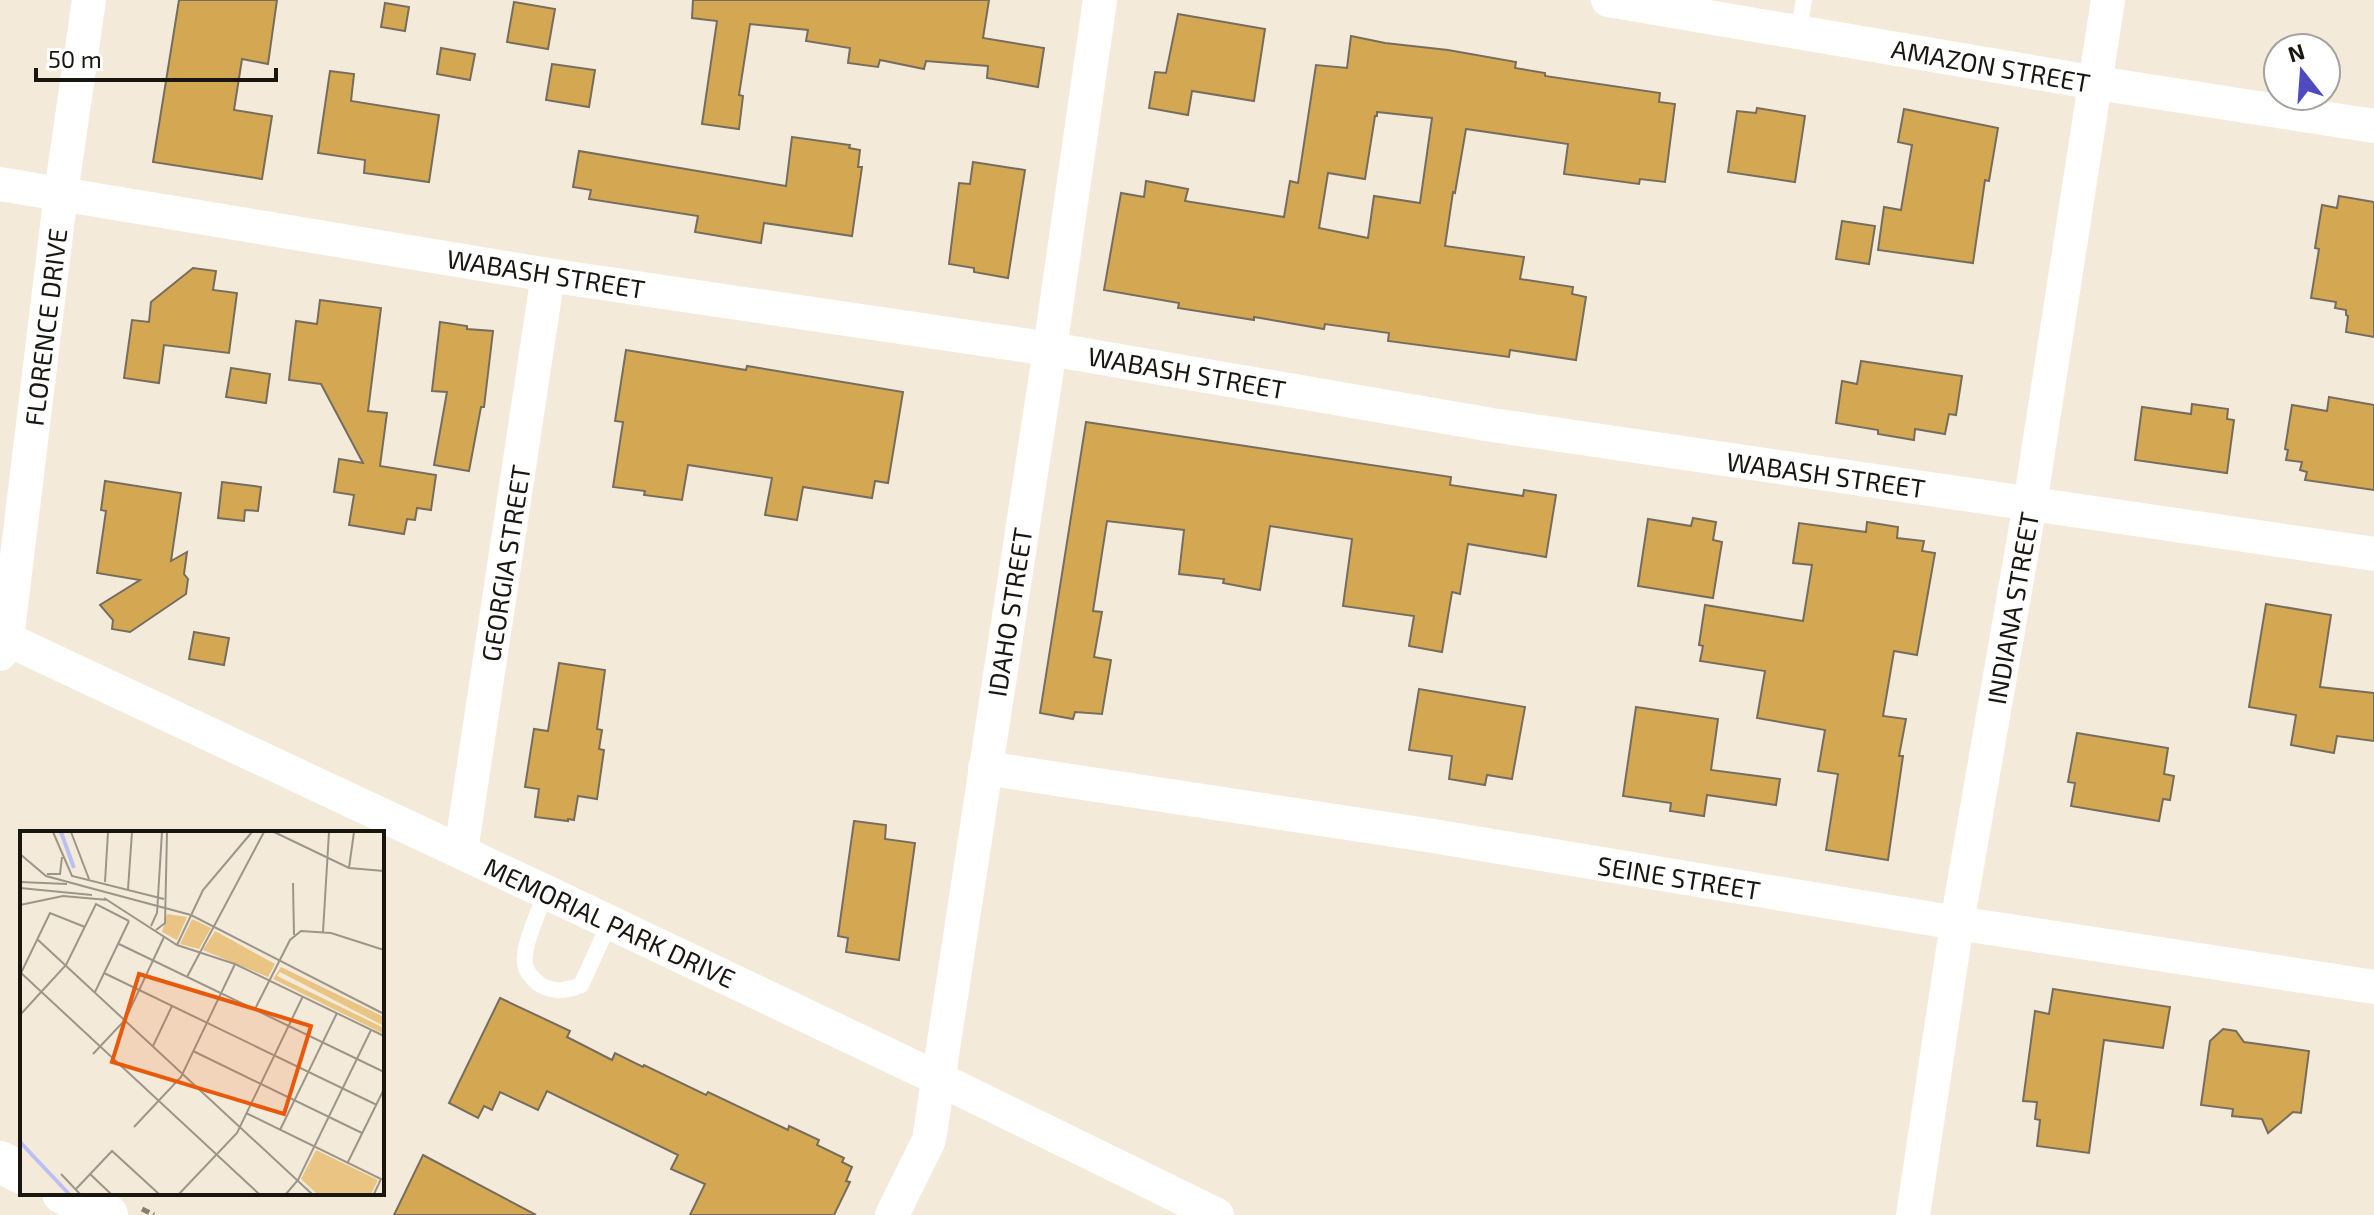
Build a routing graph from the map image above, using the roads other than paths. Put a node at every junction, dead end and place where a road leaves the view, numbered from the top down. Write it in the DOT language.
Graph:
graph roads {
  1 [pos="89,0"];
  2 [pos="1100,0"];
  3 [pos="1608,0"];
  4 [pos="2108,0"];
  5 [pos="1801,16"];
  6 [pos="2097,83"];
  7 [pos="2374,126"];
  8 [pos="0,184"];
  9 [pos="61,193"];
  10 [pos="548,275"];
  11 [pos="1050,349"];
  12 [pos="2030,504"];
  13 [pos="2374,554"];
  14 [pos="2,643"];
  15 [pos="985,768"];
  16 [pos="461,851"];
  17 [pos="546,892"];
  18 [pos="610,922"];
  19 [pos="1957,923"];
  20 [pos="2374,987"];
  21 [pos="937,1078"];
  22 [pos="0,1162"];
  23 [pos="20,1172"];
  24 [pos="67,1195"];
  25 [pos="107,1215"];
  26 [pos="892,1215"];
  27 [pos="1217,1215"];
  28 [pos="1913,1215"];
  1 -- 9 [label="street, FLORENCE DRIVE"];
  2 -- 11 [label="street, IDAHO STREET"];
  3 -- 5 [label="street, AMAZON STREET"];
  4 -- 6 [label="street, INDIANA STREET"];
  5 -- 6 [label="street, AMAZON STREET"];
  6 -- 7 [label="street, AMAZON STREET"];
  6 -- 12 [label="street, INDIANA STREET"];
  8 -- 9 [label="street, WABASH STREET"];
  9 -- 10 [label="street, WABASH STREET"];
  9 -- 14 [label="street, FLORENCE DRIVE"];
  10 -- 11 [label="street, WABASH STREET"];
  10 -- 16 [label="street, GEORGIA STREET"];
  11 -- 12 [label="street, WABASH STREET"];
  11 -- 15 [label="street, IDAHO STREET"];
  12 -- 13 [label="street, WABASH STREET"];
  12 -- 19 [label="street, INDIANA STREET"];
  14 -- 16 [label="street, MEMORIAL PARK DRIVE"];
  15 -- 19 [label="street, SEINE STREET"];
  15 -- 21 [label="street, IDAHO STREET"];
  16 -- 17 [label="street, MEMORIAL PARK DRIVE"];
  17 -- 18 [label="street, MEMORIAL PARK DRIVE"];
  17 -- 18 [label="lane"];
  18 -- 21 [label="street, MEMORIAL PARK DRIVE"];
  19 -- 20 [label="street, SEINE STREET"];
  19 -- 28 [label="street, INDIANA STREET"];
  21 -- 26 [label="street, IDAHO STREET"];
  21 -- 27 [label="street, MEMORIAL PARK DRIVE"];
  22 -- 23 [label="street"];
  24 -- 25 [label="street"];
}
